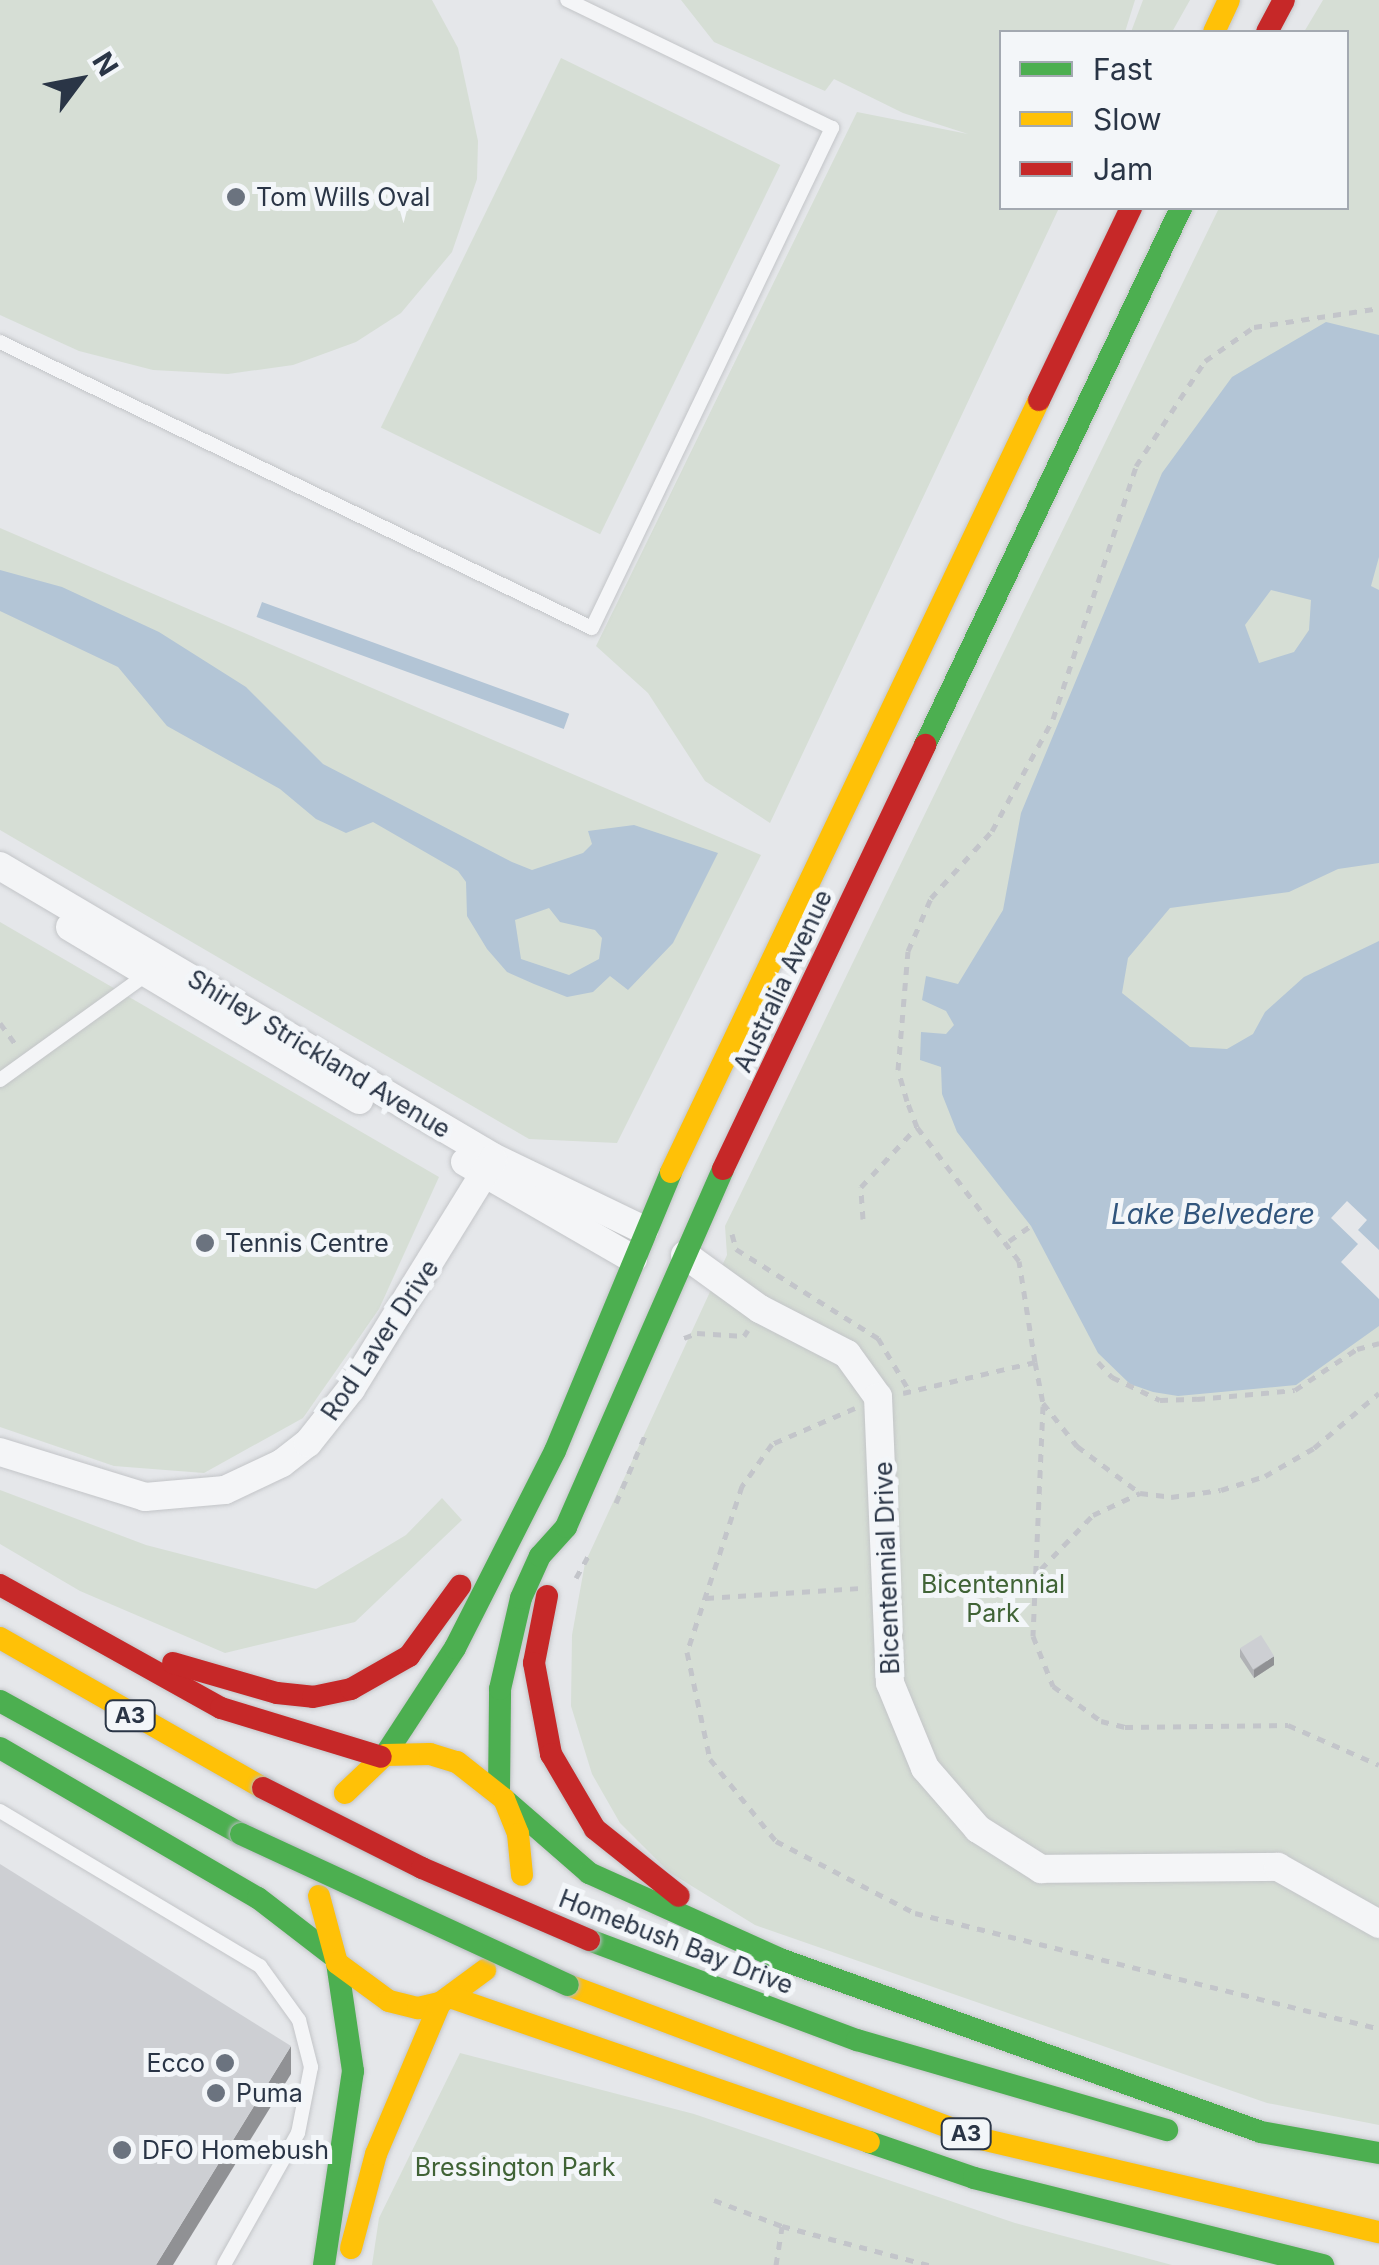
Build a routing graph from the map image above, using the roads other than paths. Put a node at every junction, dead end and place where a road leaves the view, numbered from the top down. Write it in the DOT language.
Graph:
graph roads {
  1 [pos="567,0"];
  2 [pos="1230,0"];
  3 [pos="1284,0"];
  4 [pos="1215,30"];
  5 [pos="1269,30"];
  6 [pos="1130,210"];
  7 [pos="1180,210"];
  8 [pos="0,342"];
  9 [pos="0,866"];
  10 [pos="0,884"];
  11 [pos="147,974"];
  12 [pos="0,1080"];
  13 [pos="489,1166"];
  14 [pos="644,1230"];
  15 [pos="685,1255"];
  16 [pos="633,1258"];
  17 [pos="575,1398"];
  18 [pos="0,1452"];
  19 [pos="566,1527"];
  20 [pos="0,1584"];
  21 [pos="80,1631"];
  22 [pos="0,1638"];
  23 [pos="0,1702"];
  24 [pos="0,1748"];
  25 [pos="383,1756"];
  26 [pos="346,1792"];
  27 [pos="502,1796"];
  28 [pos="0,1810"];
  29 [pos="522,1875"];
  30 [pos="319,1896"];
  31 [pos="1379,1924"];
  32 [pos="334,1959"];
  33 [pos="780,1960"];
  34 [pos="486,1970"];
  35 [pos="446,2001"];
  36 [pos="1188,2136"];
  37 [pos="1224,2146"];
  38 [pos="1379,2153"];
  39 [pos="1379,2179"];
  40 [pos="1379,2232"];
  41 [pos="224,2265"];
  42 [pos="324,2265"];
  43 [pos="348,2265"];
  44 [pos="1323,2265"];
  1 -- 8 [label="lane"];
  2 -- 4 [label="main road"];
  3 -- 5 [label="main road"];
  6 -- 14 [label="main road, Australia Avenue"];
  7 -- 15 [label="main road, Australia Avenue"];
  9 -- 13 [label="street, Shirley Strickland Avenue"];
  10 -- 11 [label="street, Shirley Strickland Avenue"];
  11 -- 12 [label="lane"];
  11 -- 13 [label="street, Shirley Strickland Avenue"];
  13 -- 14 [label="street, Shirley Strickland Avenue"];
  13 -- 16 [label="street, Shirley Strickland Avenue"];
  13 -- 18 [label="street, Rod Laver Drive"];
  14 -- 16 [label="main road, Australia Avenue"];
  15 -- 17 [label="main road"];
  15 -- 19 [label="main road, Australia Avenue"];
  15 -- 31 [label="street, Bicentennial Drive"];
  16 -- 17 [label="main road, Australia Avenue"];
  17 -- 21 [label="main road"];
  17 -- 25 [label="main road, Australia Avenue"];
  19 -- 27 [label="main road, Australia Avenue"];
  19 -- 33 [label="main road"];
  20 -- 21 [label="main road"];
  21 -- 25 [label="main road"];
  22 -- 36 [label="main road, Homebush Bay Drive / A3, bridge"];
  23 -- 40 [label="main road, A3, bridge"];
  24 -- 32 [label="main road"];
  25 -- 26 [label="main road, Australia Avenue"];
  25 -- 27 [label="main road"];
  27 -- 29 [label="main road"];
  27 -- 33 [label="main road"];
  28 -- 41 [label="lane"];
  30 -- 32 [label="main road"];
  32 -- 35 [label="main road"];
  32 -- 42 [label="main road"];
  33 -- 38 [label="main road"];
  34 -- 35 [label="main road"];
  35 -- 43 [label="main road"];
  35 -- 44 [label="main road"];
  37 -- 39 [label="main road"];
}
